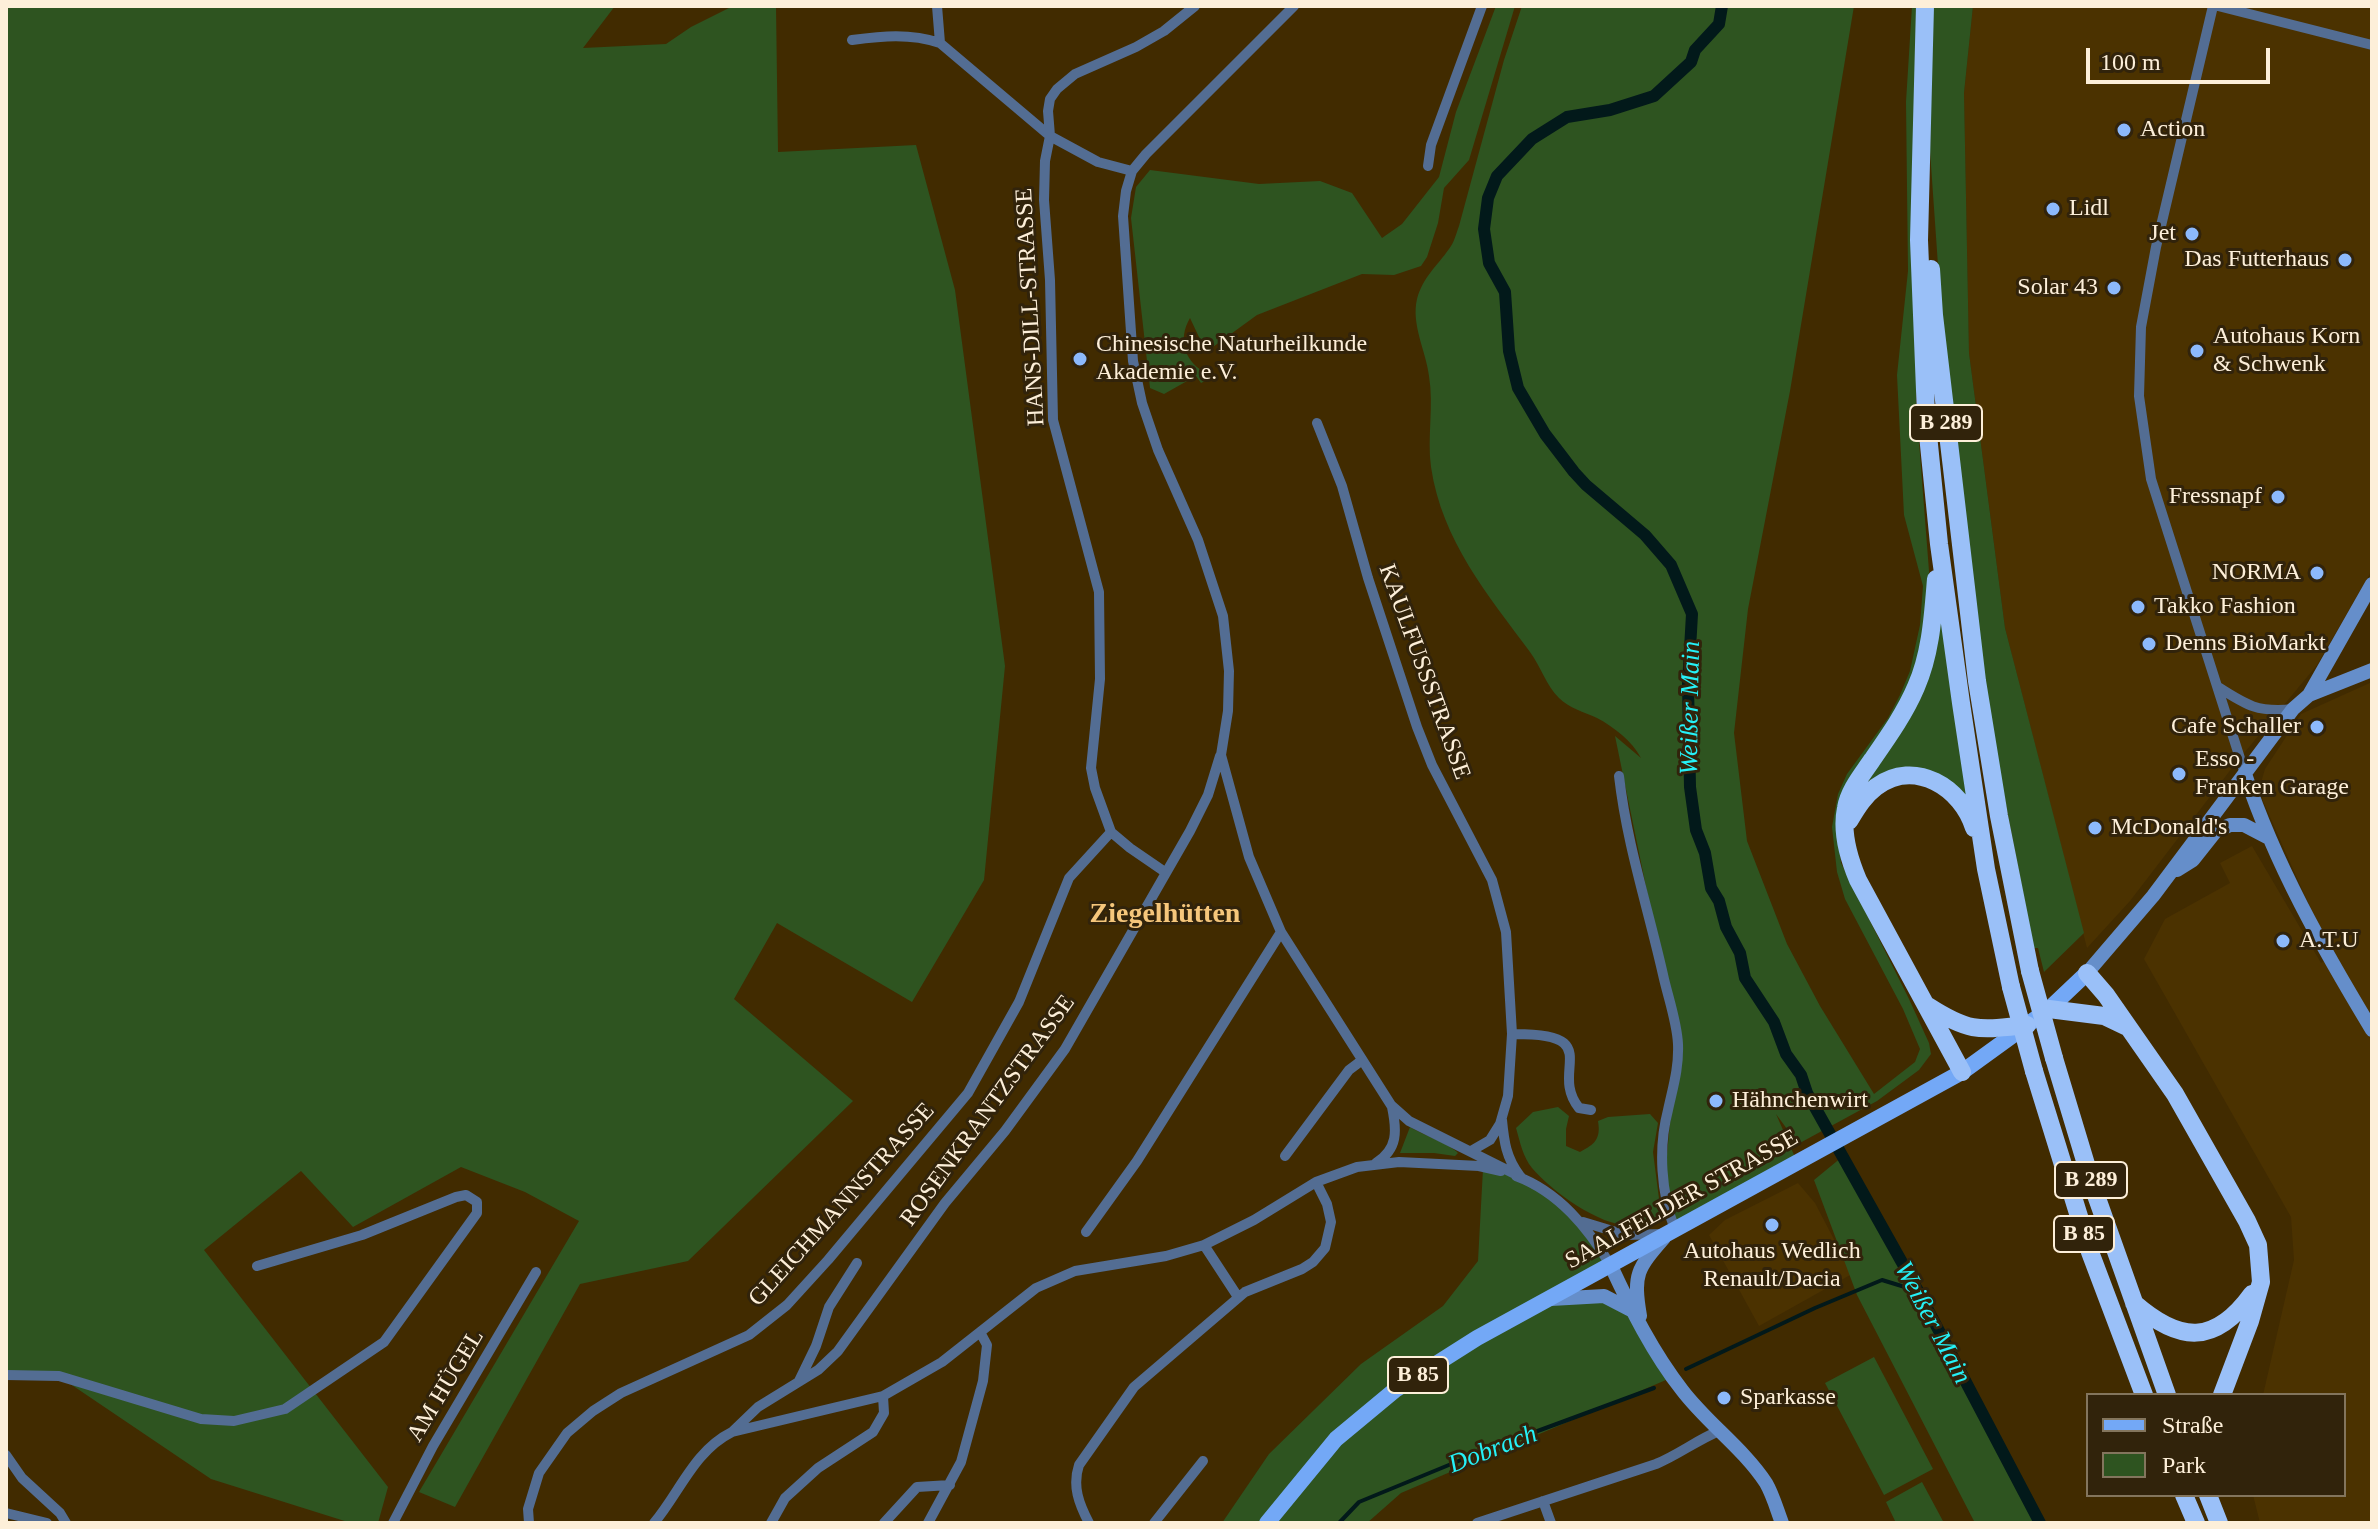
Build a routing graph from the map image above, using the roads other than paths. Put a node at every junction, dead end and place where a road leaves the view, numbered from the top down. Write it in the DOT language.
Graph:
graph roads {
  1 [pos="937,6"];
  2 [pos="1195,6"];
  3 [pos="1294,6"];
  4 [pos="1482,6"];
  5 [pos="1925,6"];
  6 [pos="2215,6"];
  7 [pos="852,40"];
  8 [pos="940,43"];
  9 [pos="2372,45"];
  10 [pos="1050,136"];
  11 [pos="1922,165"];
  12 [pos="1428,166"];
  13 [pos="1132,171"];
  14 [pos="1317,423"];
  15 [pos="1939,544"];
  16 [pos="2372,584"];
  17 [pos="2372,670"];
  18 [pos="2218,687"];
  19 [pos="2309,695"];
  20 [pos="2293,709"];
  21 [pos="1221,755"];
  22 [pos="2245,774"];
  23 [pos="1619,776"];
  24 [pos="1845,827"];
  25 [pos="1111,832"];
  26 [pos="2267,837"];
  27 [pos="1986,869"];
  28 [pos="1165,872"];
  29 [pos="2170,874"];
  30 [pos="1281,932"];
  31 [pos="2087,973"];
  32 [pos="1926,1005"];
  33 [pos="2049,1009"];
  34 [pos="2027,1025"];
  35 [pos="2131,1029"];
  36 [pos="2372,1030"];
  37 [pos="1512,1034"];
  38 [pos="1361,1061"];
  39 [pos="1962,1072"];
  40 [pos="1391,1105"];
  41 [pos="1591,1110"];
  42 [pos="1502,1120"];
  43 [pos="1471,1151"];
  44 [pos="1285,1156"];
  45 [pos="1371,1165"];
  46 [pos="1473,1166"];
  47 [pos="1521,1177"];
  48 [pos="1316,1182"];
  49 [pos="1581,1221"];
  50 [pos="1086,1232"];
  51 [pos="1670,1233"];
  52 [pos="1204,1245"];
  53 [pos="857,1263"];
  54 [pos="257,1266"];
  55 [pos="1611,1266"];
  56 [pos="536,1272"];
  57 [pos="2261,1282"];
  58 [pos="1238,1297"];
  59 [pos="1551,1299"];
  60 [pos="2132,1301"];
  61 [pos="1632,1310"];
  62 [pos="1642,1328"];
  63 [pos="980,1332"];
  64 [pos="6,1375"];
  65 [pos="798,1383"];
  66 [pos="2143,1393"];
  67 [pos="2166,1393"];
  68 [pos="2223,1393"];
  69 [pos="883,1396"];
  70 [pos="1719,1431"];
  71 [pos="732,1432"];
  72 [pos="6,1455"];
  73 [pos="1203,1461"];
  74 [pos="950,1485"];
  75 [pos="2185,1497"];
  76 [pos="2209,1497"];
  77 [pos="2221,1497"];
  78 [pos="1543,1501"];
  79 [pos="6,1513"];
  80 [pos="47,1523"];
  81 [pos="66,1523"];
  82 [pos="393,1523"];
  83 [pos="529,1523"];
  84 [pos="654,1523"];
  85 [pos="771,1523"];
  86 [pos="884,1523"];
  87 [pos="928,1523"];
  88 [pos="1089,1523"];
  89 [pos="1154,1523"];
  90 [pos="1267,1523"];
  91 [pos="1477,1523"];
  92 [pos="1551,1523"];
  93 [pos="1782,1523"];
  94 [pos="2196,1523"];
  95 [pos="2221,1523"];
  1 -- 8 [label="street"];
  2 -- 10 [label="street, HANS-DILL-STRASSE"];
  3 -- 13 [label="street"];
  4 -- 12 [label="street"];
  5 -- 11 [label="highway, B 289"];
  6 -- 9 [label="street"];
  6 -- 18 [label="street"];
  7 -- 8 [label="street"];
  8 -- 10 [label="street"];
  10 -- 13 [label="street"];
  10 -- 25 [label="street, HANS-DILL-STRASSE"];
  11 -- 15 [label="highway, B 289"];
  11 -- 60 [label="highway, B 289, bridge"];
  13 -- 21 [label="street, ROSENKRANTZSTRASSE"];
  14 -- 37 [label="street, KAULFUSSSTRASSE"];
  15 -- 24 [label="highway"];
  15 -- 27 [label="highway, B 289"];
  16 -- 19 [label="street"];
  17 -- 19 [label="street"];
  18 -- 20 [label="street"];
  18 -- 22 [label="street"];
  19 -- 20 [label="street, SAALFELDER STRASSE"];
  20 -- 22 [label="street, SAALFELDER STRASSE"];
  21 -- 28 [label="street, ROSENKRANTZSTRASSE"];
  21 -- 30 [label="street"];
  22 -- 26 [label="street"];
  22 -- 29 [label="street, SAALFELDER STRASSE"];
  23 -- 51 [label="street"];
  24 -- 27 [label="highway"];
  24 -- 32 [label="highway"];
  25 -- 28 [label="street"];
  25 -- 83 [label="street, GLEICHMANNSTRASSE"];
  26 -- 29 [label="street"];
  26 -- 36 [label="street"];
  27 -- 66 [label="highway, B 85, bridge"];
  28 -- 65 [label="street, ROSENKRANTZSTRASSE"];
  29 -- 31 [label="street, SAALFELDER STRASSE"];
  30 -- 38 [label="street"];
  30 -- 50 [label="street"];
  31 -- 33 [label="main road, SAALFELDER STRASSE / B 85"];
  31 -- 35 [label="highway"];
  32 -- 34 [label="highway"];
  32 -- 39 [label="highway"];
  33 -- 34 [label="main road, SAALFELDER STRASSE / B 85"];
  33 -- 35 [label="highway"];
  34 -- 39 [label="main road, SAALFELDER STRASSE / B 85"];
  35 -- 57 [label="highway"];
  37 -- 41 [label="street"];
  37 -- 42 [label="street, KAULFUSSSTRASSE"];
  38 -- 40 [label="street"];
  38 -- 44 [label="street"];
  39 -- 51 [label="main road, SAALFELDER STRASSE / B 85"];
  40 -- 43 [label="street"];
  40 -- 45 [label="street"];
  42 -- 43 [label="street"];
  42 -- 47 [label="street, KAULFUSSSTRASSE"];
  43 -- 46 [label="street"];
  43 -- 47 [label="street"];
  45 -- 46 [label="street"];
  45 -- 48 [label="street"];
  46 -- 47 [label="street"];
  47 -- 49 [label="street"];
  48 -- 52 [label="street"];
  48 -- 58 [label="street"];
  49 -- 51 [label="street"];
  49 -- 55 [label="street"];
  51 -- 55 [label="main road, SAALFELDER STRASSE / B 85"];
  51 -- 62 [label="street"];
  52 -- 58 [label="street"];
  52 -- 63 [label="street"];
  53 -- 65 [label="street"];
  54 -- 64 [label="street"];
  55 -- 59 [label="main road, SAALFELDER STRASSE / B 85"];
  55 -- 61 [label="street"];
  56 -- 82 [label="street, AM HÜGEL"];
  57 -- 60 [label="highway"];
  57 -- 68 [label="highway"];
  58 -- 88 [label="street"];
  59 -- 61 [label="street"];
  59 -- 90 [label="main road, SAALFELDER STRASSE / B 85"];
  60 -- 67 [label="highway, B 289"];
  61 -- 62 [label="street"];
  62 -- 70 [label="street"];
  63 -- 69 [label="street"];
  63 -- 74 [label="street"];
  65 -- 71 [label="street, ROSENKRANTZSTRASSE"];
  69 -- 71 [label="street"];
  69 -- 85 [label="street"];
  70 -- 78 [label="street"];
  70 -- 93 [label="street"];
  71 -- 84 [label="street, ROSENKRANTZSTRASSE"];
  72 -- 81 [label="street"];
  73 -- 89 [label="street"];
  74 -- 86 [label="street"];
  74 -- 87 [label="street"];
  75 -- 94 [label="highway"];
  76 -- 95 [label="highway"];
  77 -- 95 [label="highway"];
  78 -- 91 [label="street"];
  78 -- 92 [label="street"];
  79 -- 80 [label="street"];
}
